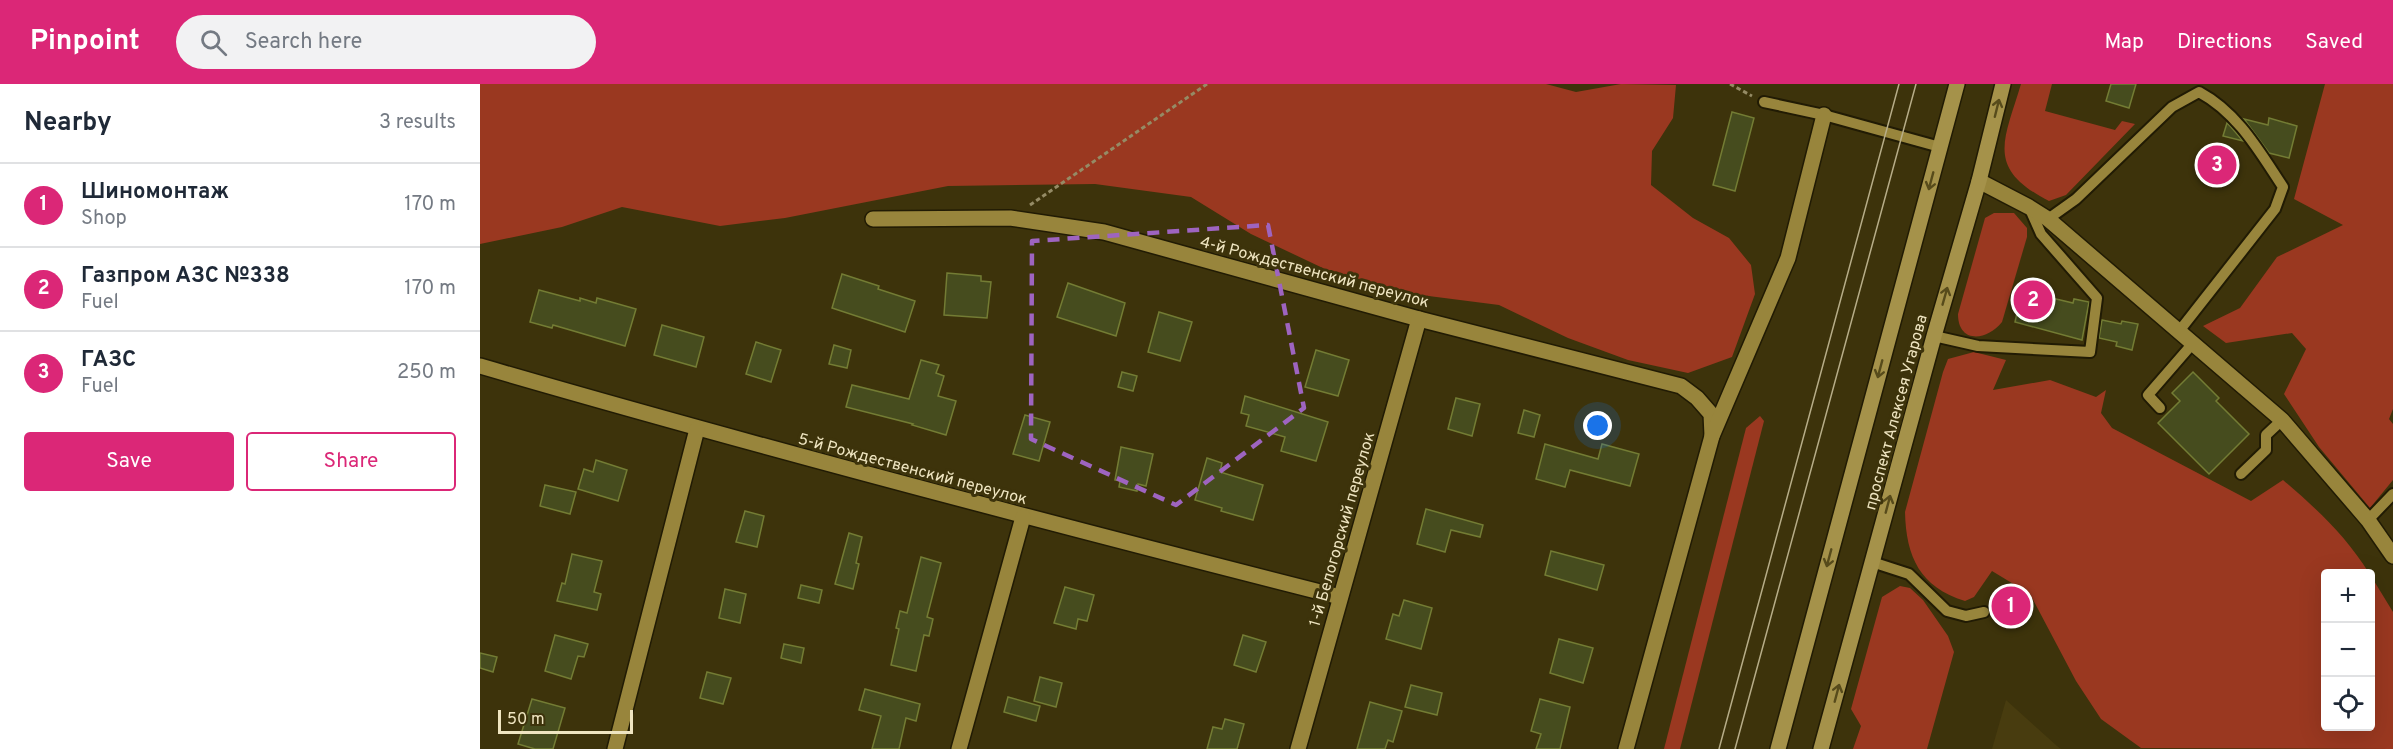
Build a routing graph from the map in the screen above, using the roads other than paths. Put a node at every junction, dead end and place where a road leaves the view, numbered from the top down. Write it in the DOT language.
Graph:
graph roads {
  1 [pos="1957,84"];
  2 [pos="2003,84"];
  3 [pos="1764,102"];
  4 [pos="1824,115"];
  5 [pos="1940,147"];
  6 [pos="1978,181"];
  7 [pos="2029,207"];
  8 [pos="873,219"];
  9 [pos="2048,219"];
  10 [pos="1419,319"];
  11 [pos="2180,330"];
  12 [pos="1934,336"];
  13 [pos="2194,342"];
  14 [pos="480,366"];
  15 [pos="2160,408"];
  16 [pos="2282,420"];
  17 [pos="697,429"];
  18 [pos="1712,436"];
  19 [pos="2241,474"];
  20 [pos="2393,494"];
  21 [pos="1023,517"];
  22 [pos="2368,520"];
  23 [pos="2393,556"];
  24 [pos="1872,562"];
  25 [pos="1340,597"];
  26 [pos="1984,612"];
  27 [pos="615,749"];
  28 [pos="959,749"];
  29 [pos="1299,749"];
  30 [pos="1626,749"];
  31 [pos="1778,749"];
  32 [pos="1821,749"];
  1 -- 5 [label="main road, проспект Алексея Угарова"];
  6 -- 2 [label="main road, проспект Алексея Угарова, one-way"];
  3 -- 4 [label="lane"];
  4 -- 5 [label="lane"];
  4 -- 18 [label="street"];
  5 -- 31 [label="main road, проспект Алексея Угарова, one-way"];
  6 -- 7 [label="street"];
  12 -- 6 [label="main road, проспект Алексея Угарова, one-way"];
  7 -- 9 [label="street"];
  7 -- 12 [label="lane"];
  8 -- 10 [label="street, 4-й Рождественский переулок"];
  9 -- 11 [label="street"];
  9 -- 11 [label="lane"];
  10 -- 18 [label="street, 4-й Рождественский переулок"];
  10 -- 25 [label="street, 1-й Белогорский переулок"];
  11 -- 13 [label="street"];
  24 -- 12 [label="main road, проспект Алексея Угарова, one-way"];
  13 -- 15 [label="lane"];
  13 -- 16 [label="street"];
  14 -- 17 [label="street, 5-й Рождественский переулок"];
  16 -- 19 [label="lane"];
  16 -- 22 [label="street"];
  17 -- 21 [label="street, 5-й Рождественский переулок"];
  17 -- 27 [label="street"];
  18 -- 30 [label="street"];
  20 -- 22 [label="lane"];
  21 -- 25 [label="street, 5-й Рождественский переулок"];
  21 -- 28 [label="street"];
  22 -- 23 [label="street"];
  24 -- 26 [label="lane"];
  32 -- 24 [label="main road, проспект Алексея Угарова, one-way"];
  25 -- 29 [label="street, 1-й Белогорский переулок"];
}
